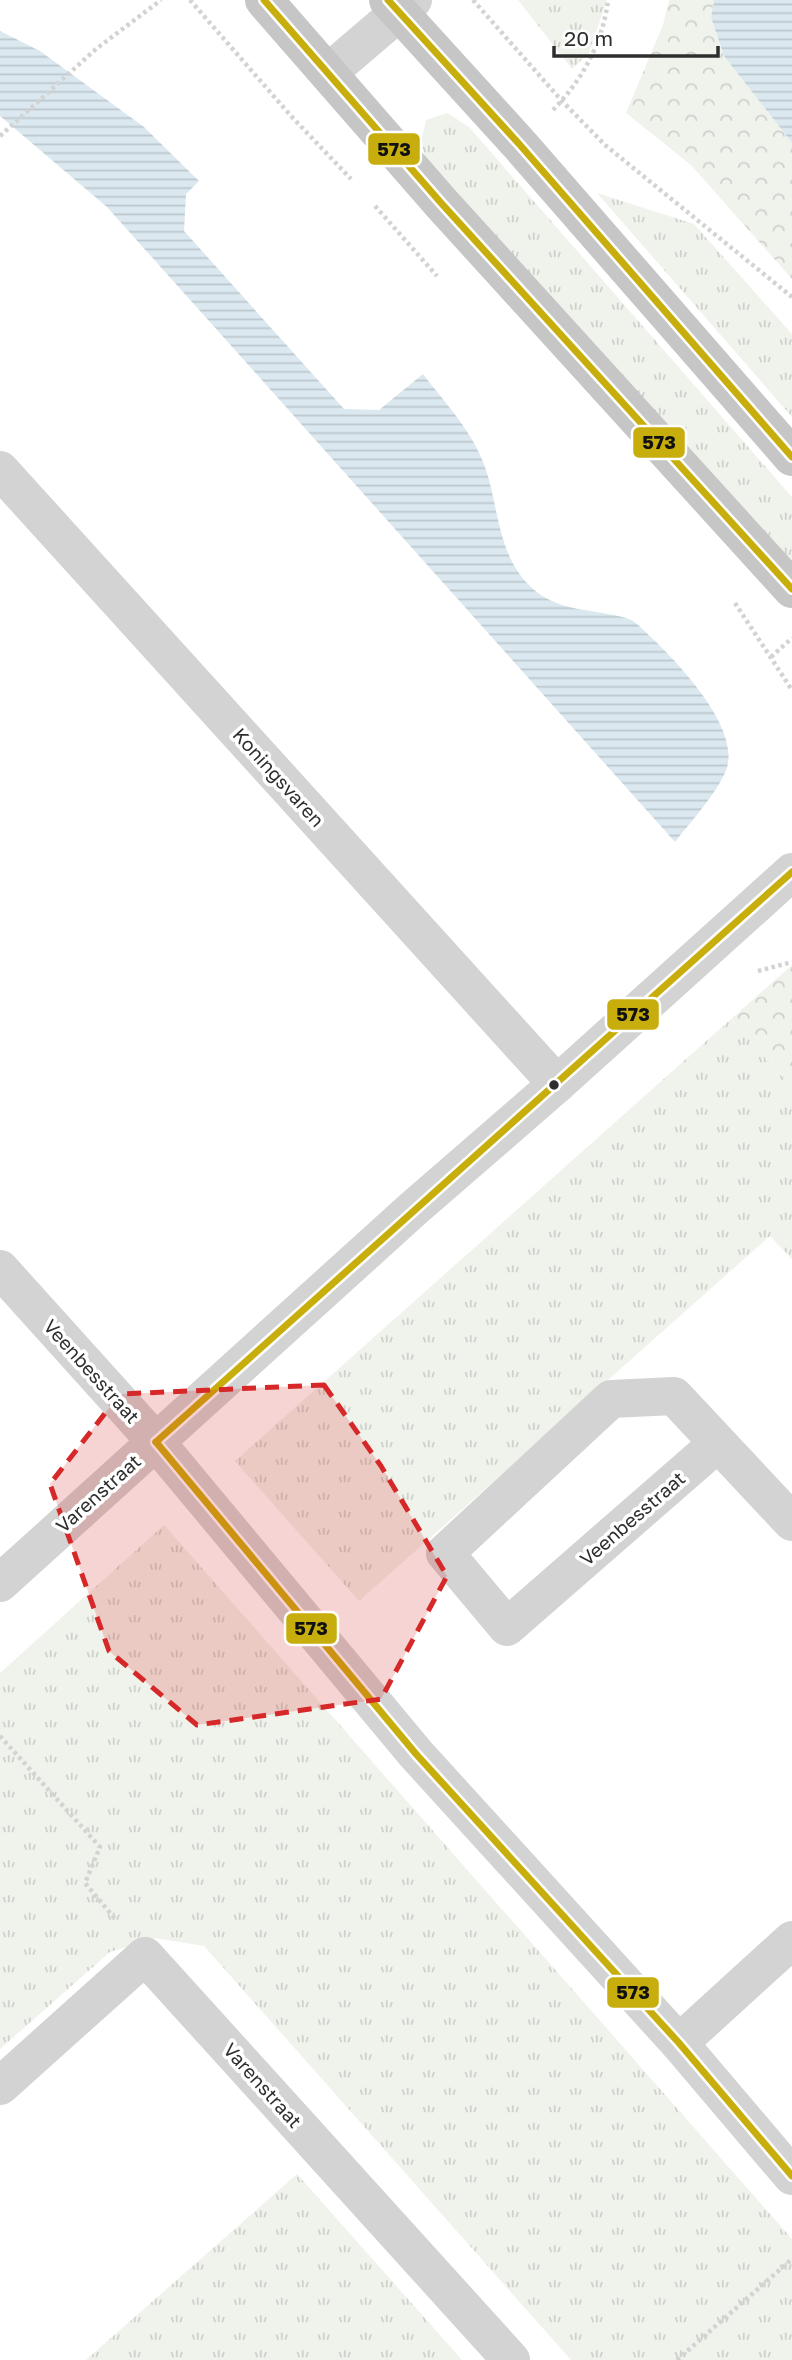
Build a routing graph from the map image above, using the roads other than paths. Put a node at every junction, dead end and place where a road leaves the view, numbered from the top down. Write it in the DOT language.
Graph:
graph roads {
  1 [pos="264,0"];
  2 [pos="400,4"];
  3 [pos="329,72"];
  4 [pos="792,457"];
  5 [pos="0,470"];
  6 [pos="792,589"];
  7 [pos="792,872"];
  8 [pos="557,1084"];
  9 [pos="0,1269"];
  10 [pos="156,1442"];
  11 [pos="718,1443"];
  12 [pos="792,1522"];
  13 [pos="0,1583"];
  14 [pos="792,1940"];
  15 [pos="679,2042"];
  16 [pos="0,2087"];
  17 [pos="792,2176"];
  18 [pos="511,2360"];
  1 -- 3 [label="main road"];
  2 -- 3 [label="street"];
  2 -- 4 [label="main road"];
  3 -- 6 [label="main road"];
  5 -- 8 [label="street, Koningsvaren"];
  7 -- 8 [label="street, Varenstraat"];
  8 -- 10 [label="street, Varenstraat"];
  9 -- 10 [label="street, Veenbesstraat"];
  10 -- 13 [label="street, Varenstraat"];
  10 -- 15 [label="street, Veenbesstraat"];
  11 -- 11 [label="street, Veenbesstraat"];
  11 -- 12 [label="street, Veenbesstraat"];
  14 -- 15 [label="street"];
  15 -- 17 [label="street, Veenbesstraat"];
  16 -- 18 [label="street, Varenstraat"];
}
